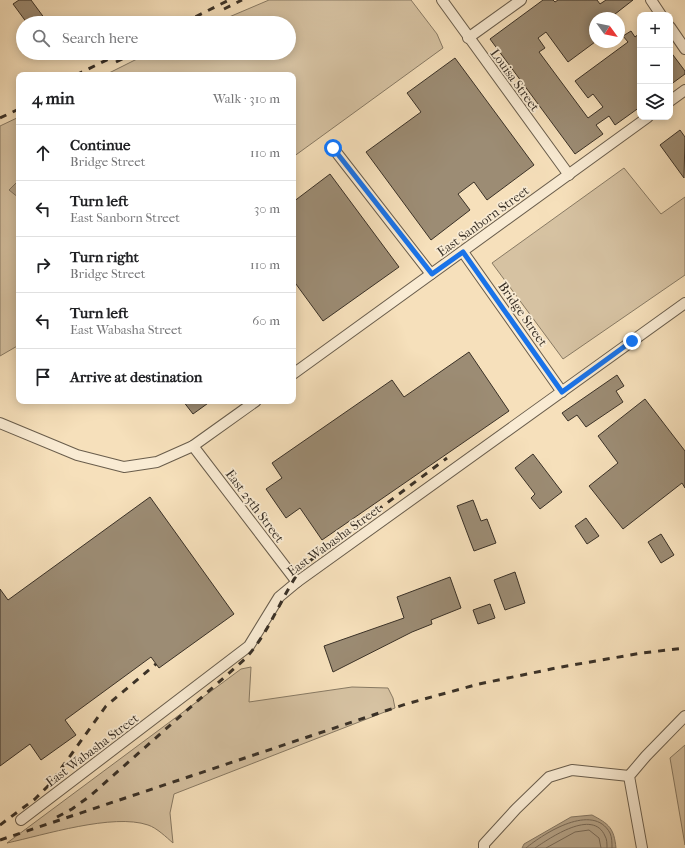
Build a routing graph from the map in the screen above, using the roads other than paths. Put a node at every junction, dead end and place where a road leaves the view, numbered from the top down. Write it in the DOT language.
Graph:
graph roads {
  1 [pos="442,0"];
  2 [pos="521,0"];
  3 [pos="651,0"];
  4 [pos="659,12"];
  5 [pos="673,31"];
  6 [pos="468,38"];
  7 [pos="685,48"];
  8 [pos="685,90"];
  9 [pos="673,99"];
  10 [pos="644,120"];
  11 [pos="333,148"];
  12 [pos="569,175"];
  13 [pos="463,252"];
  14 [pos="432,274"];
  15 [pos="685,303"];
  16 [pos="296,372"];
  17 [pos="562,392"];
  18 [pos="252,404"];
  19 [pos="0,423"];
  20 [pos="193,446"];
  21 [pos="297,582"];
  22 [pos="685,716"];
  23 [pos="629,776"];
  24 [pos="21,820"];
  25 [pos="484,848"];
  26 [pos="642,848"];
  1 -- 6 [label="street, Louisa Street"];
  2 -- 6 [label="street"];
  3 -- 4 [label="street"];
  5 -- 7 [label="street"];
  6 -- 12 [label="street, Louisa Street"];
  8 -- 9 [label="street"];
  10 -- 12 [label="street, East Sanborn Street"];
  11 -- 14 [label="street"];
  12 -- 13 [label="street, East Sanborn Street"];
  13 -- 14 [label="street, East Sanborn Street"];
  13 -- 17 [label="street, Bridge Street"];
  14 -- 16 [label="street, East Sanborn Street"];
  15 -- 17 [label="street, East Wabasha Street"];
  17 -- 21 [label="street, East Wabasha Street"];
  18 -- 20 [label="street"];
  19 -- 20 [label="street"];
  20 -- 21 [label="street, East 25th Street"];
  21 -- 24 [label="street, East Wabasha Street"];
  22 -- 23 [label="street"];
  23 -- 25 [label="street"];
  23 -- 26 [label="street"];
}
